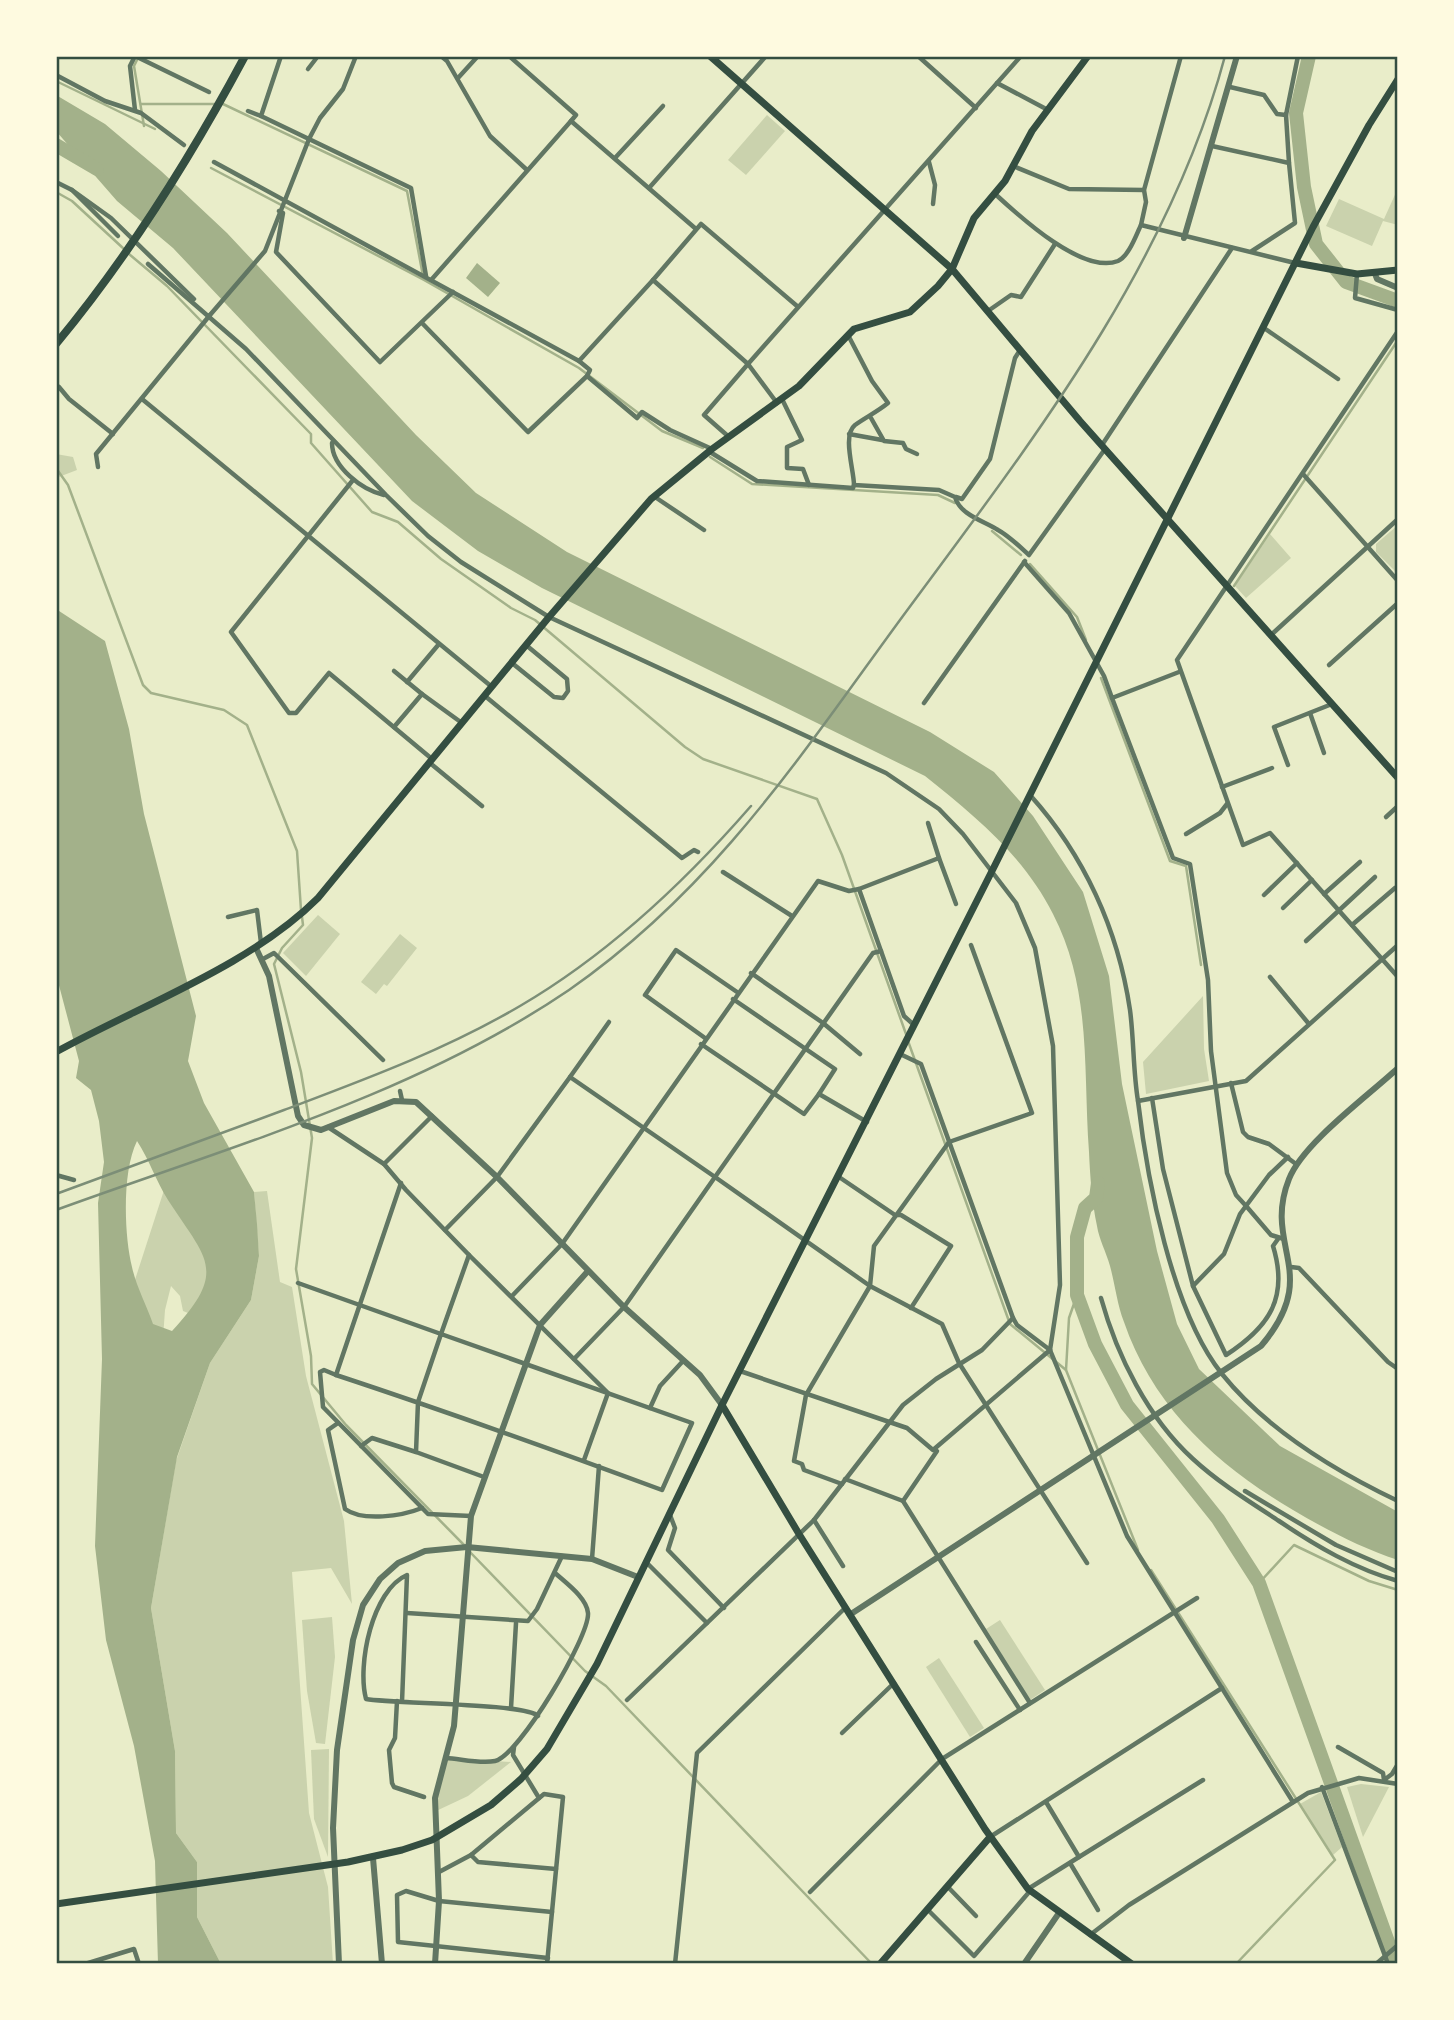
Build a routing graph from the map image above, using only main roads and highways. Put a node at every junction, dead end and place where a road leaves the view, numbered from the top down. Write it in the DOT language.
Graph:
graph roads {
  1 [pos="245,56"];
  2 [pos="710,56"];
  3 [pos="1088,56"];
  4 [pos="1398,79"];
  5 [pos="1296,263"];
  6 [pos="952,269"];
  7 [pos="1398,270"];
  8 [pos="56,344"];
  9 [pos="1168,519"];
  10 [pos="1398,778"];
  11 [pos="56,1052"];
  12 [pos="722,1405"];
  13 [pos="990,1836"];
  14 [pos="56,1903"];
  15 [pos="880,1964"];
  16 [pos="1132,1964"];
  1 -- 8 [label="highway"];
  2 -- 6 [label="main road"];
  3 -- 6 [label="main road"];
  4 -- 5 [label="main road"];
  5 -- 7 [label="main road"];
  5 -- 9 [label="main road"];
  6 -- 9 [label="main road"];
  6 -- 11 [label="main road"];
  9 -- 10 [label="main road"];
  9 -- 12 [label="main road"];
  12 -- 13 [label="main road"];
  12 -- 14 [label="main road"];
  13 -- 15 [label="main road"];
  13 -- 16 [label="main road"];
}
